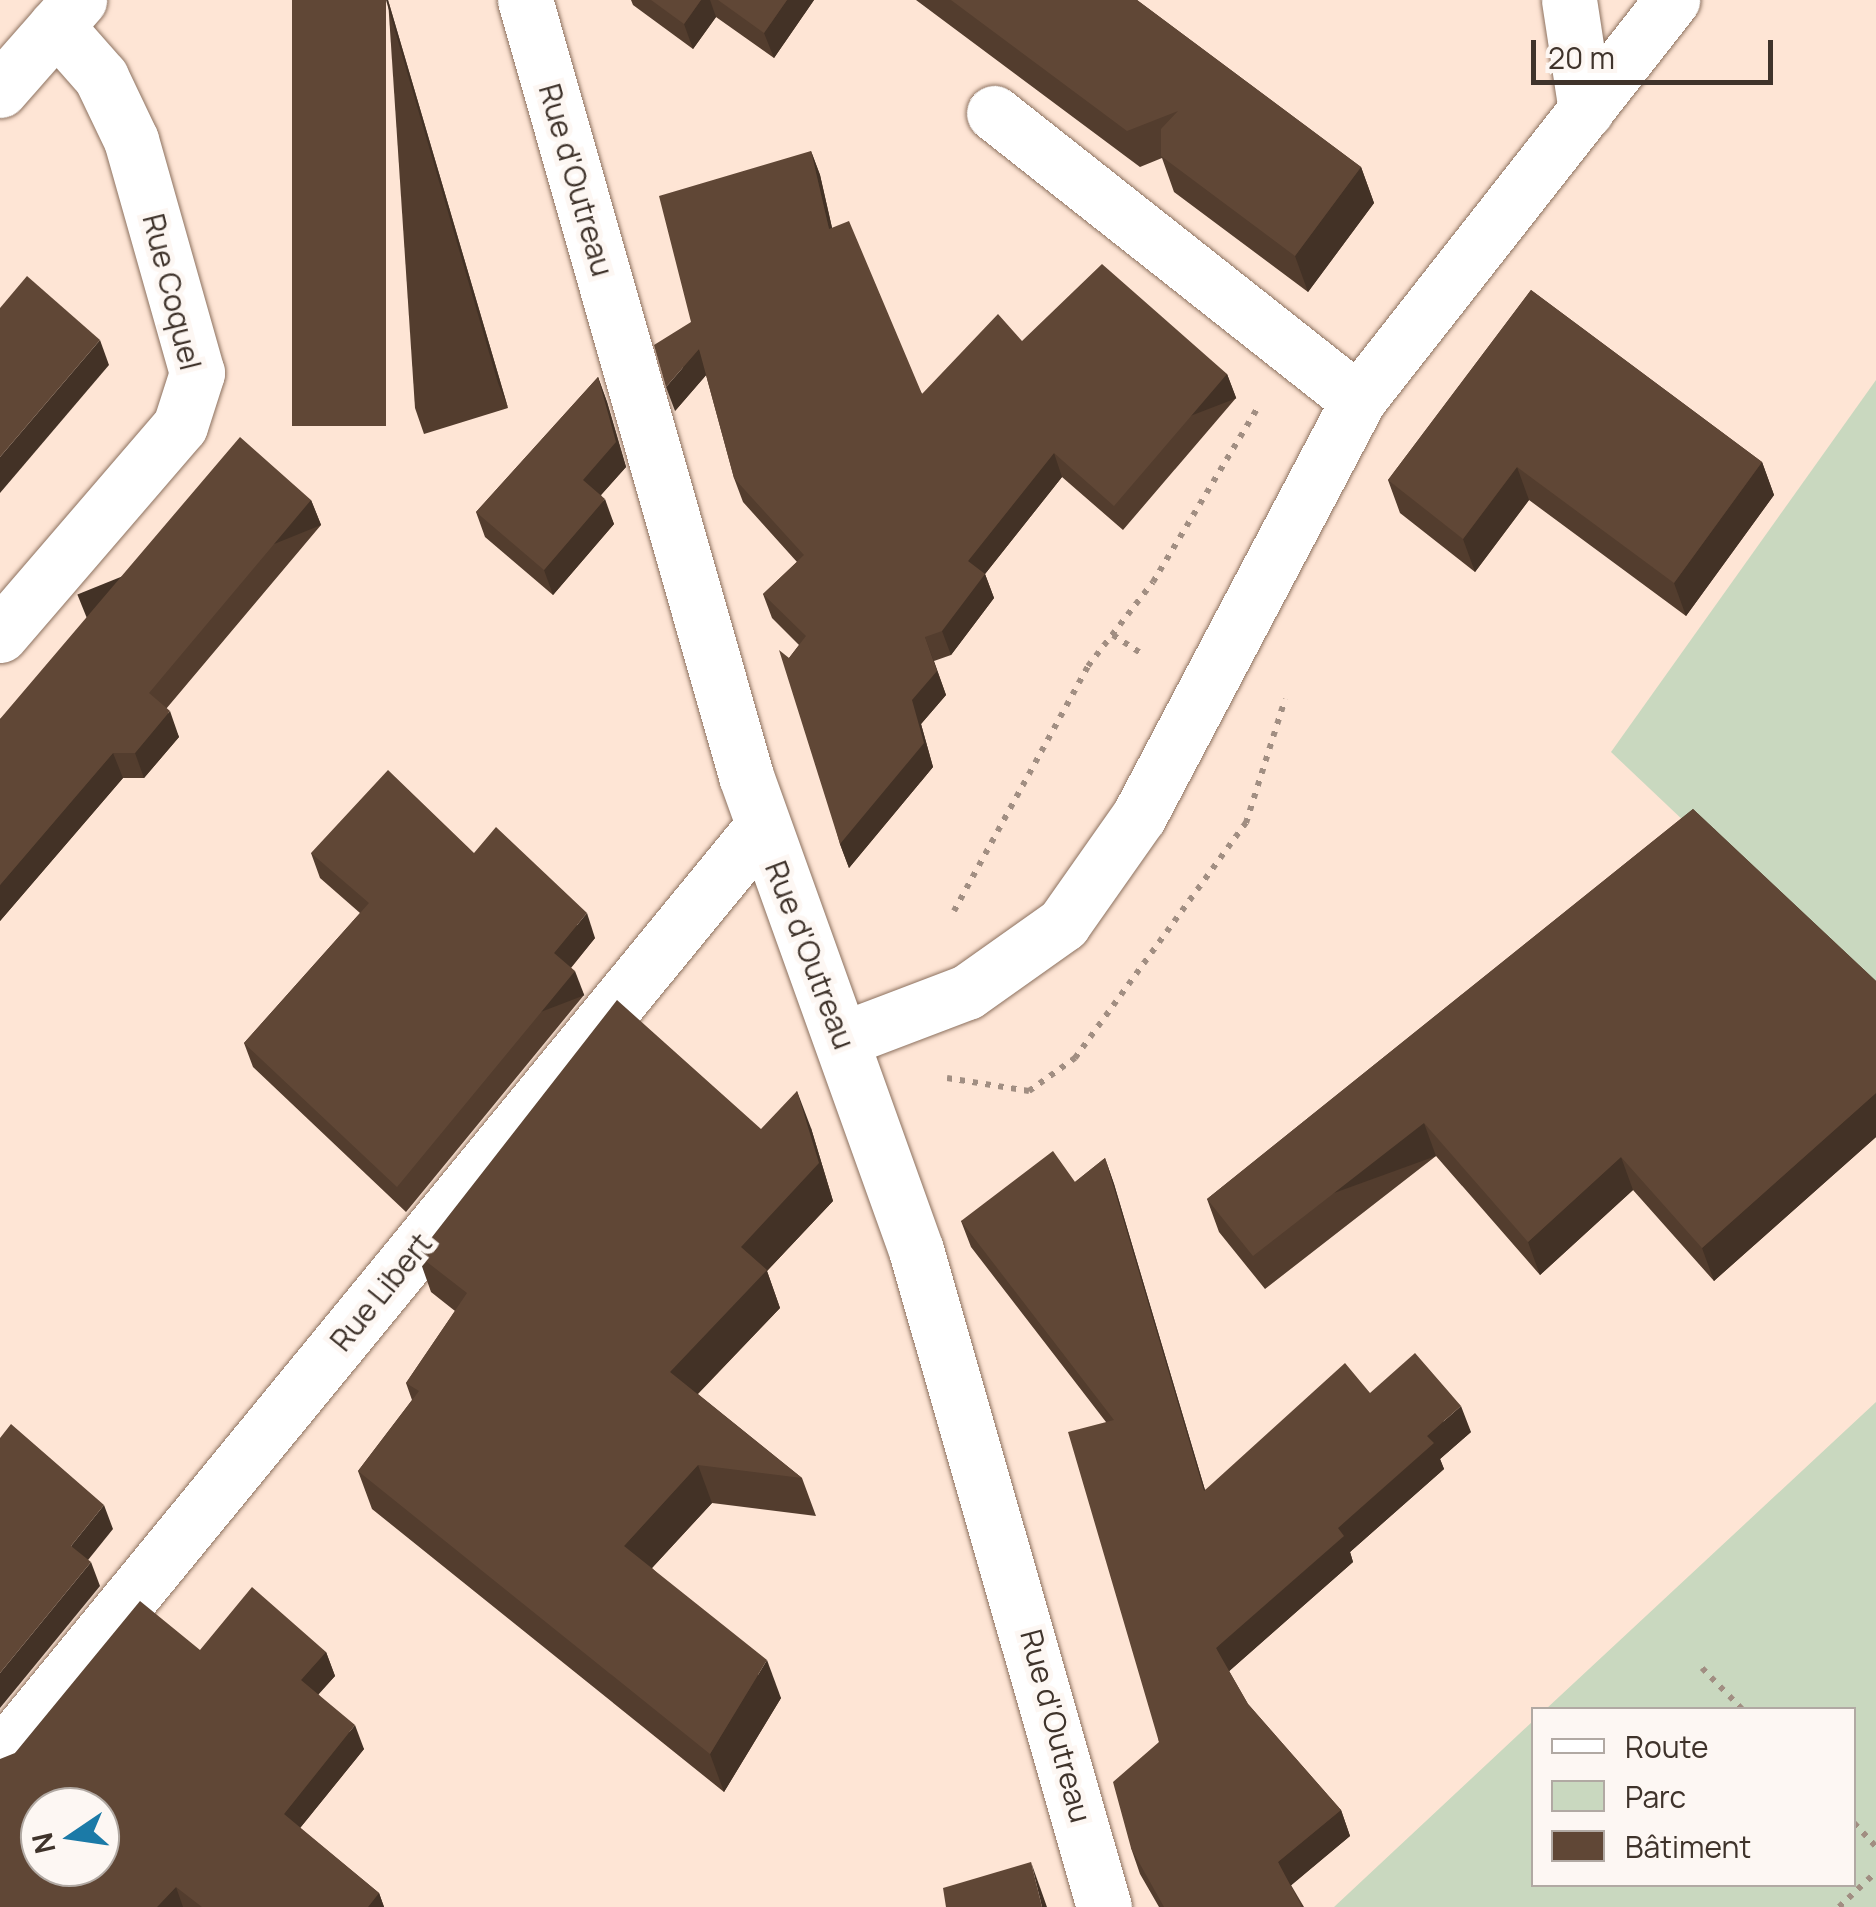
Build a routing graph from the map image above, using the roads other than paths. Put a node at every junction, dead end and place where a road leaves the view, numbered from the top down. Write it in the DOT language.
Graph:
graph roads {
  1 [pos="525,0"];
  2 [pos="1569,0"];
  3 [pos="1672,0"];
  4 [pos="68,13"];
  5 [pos="0,90"];
  6 [pos="1586,111"];
  7 [pos="994,113"];
  8 [pos="1358,400"];
  9 [pos="0,635"];
  10 [pos="762,826"];
  11 [pos="842,1039"];
  12 [pos="0,1757"];
  13 [pos="1104,1907"];
  1 -- 10 [label="street, Rue d'Outreau"];
  2 -- 6 [label="street"];
  3 -- 6 [label="street"];
  4 -- 5 [label="street"];
  4 -- 9 [label="street, Rue Coquel"];
  6 -- 8 [label="street"];
  7 -- 8 [label="street"];
  8 -- 11 [label="street"];
  10 -- 11 [label="street, Rue d'Outreau"];
  10 -- 12 [label="street, Rue Libert"];
  11 -- 13 [label="street, Rue d'Outreau"];
}
